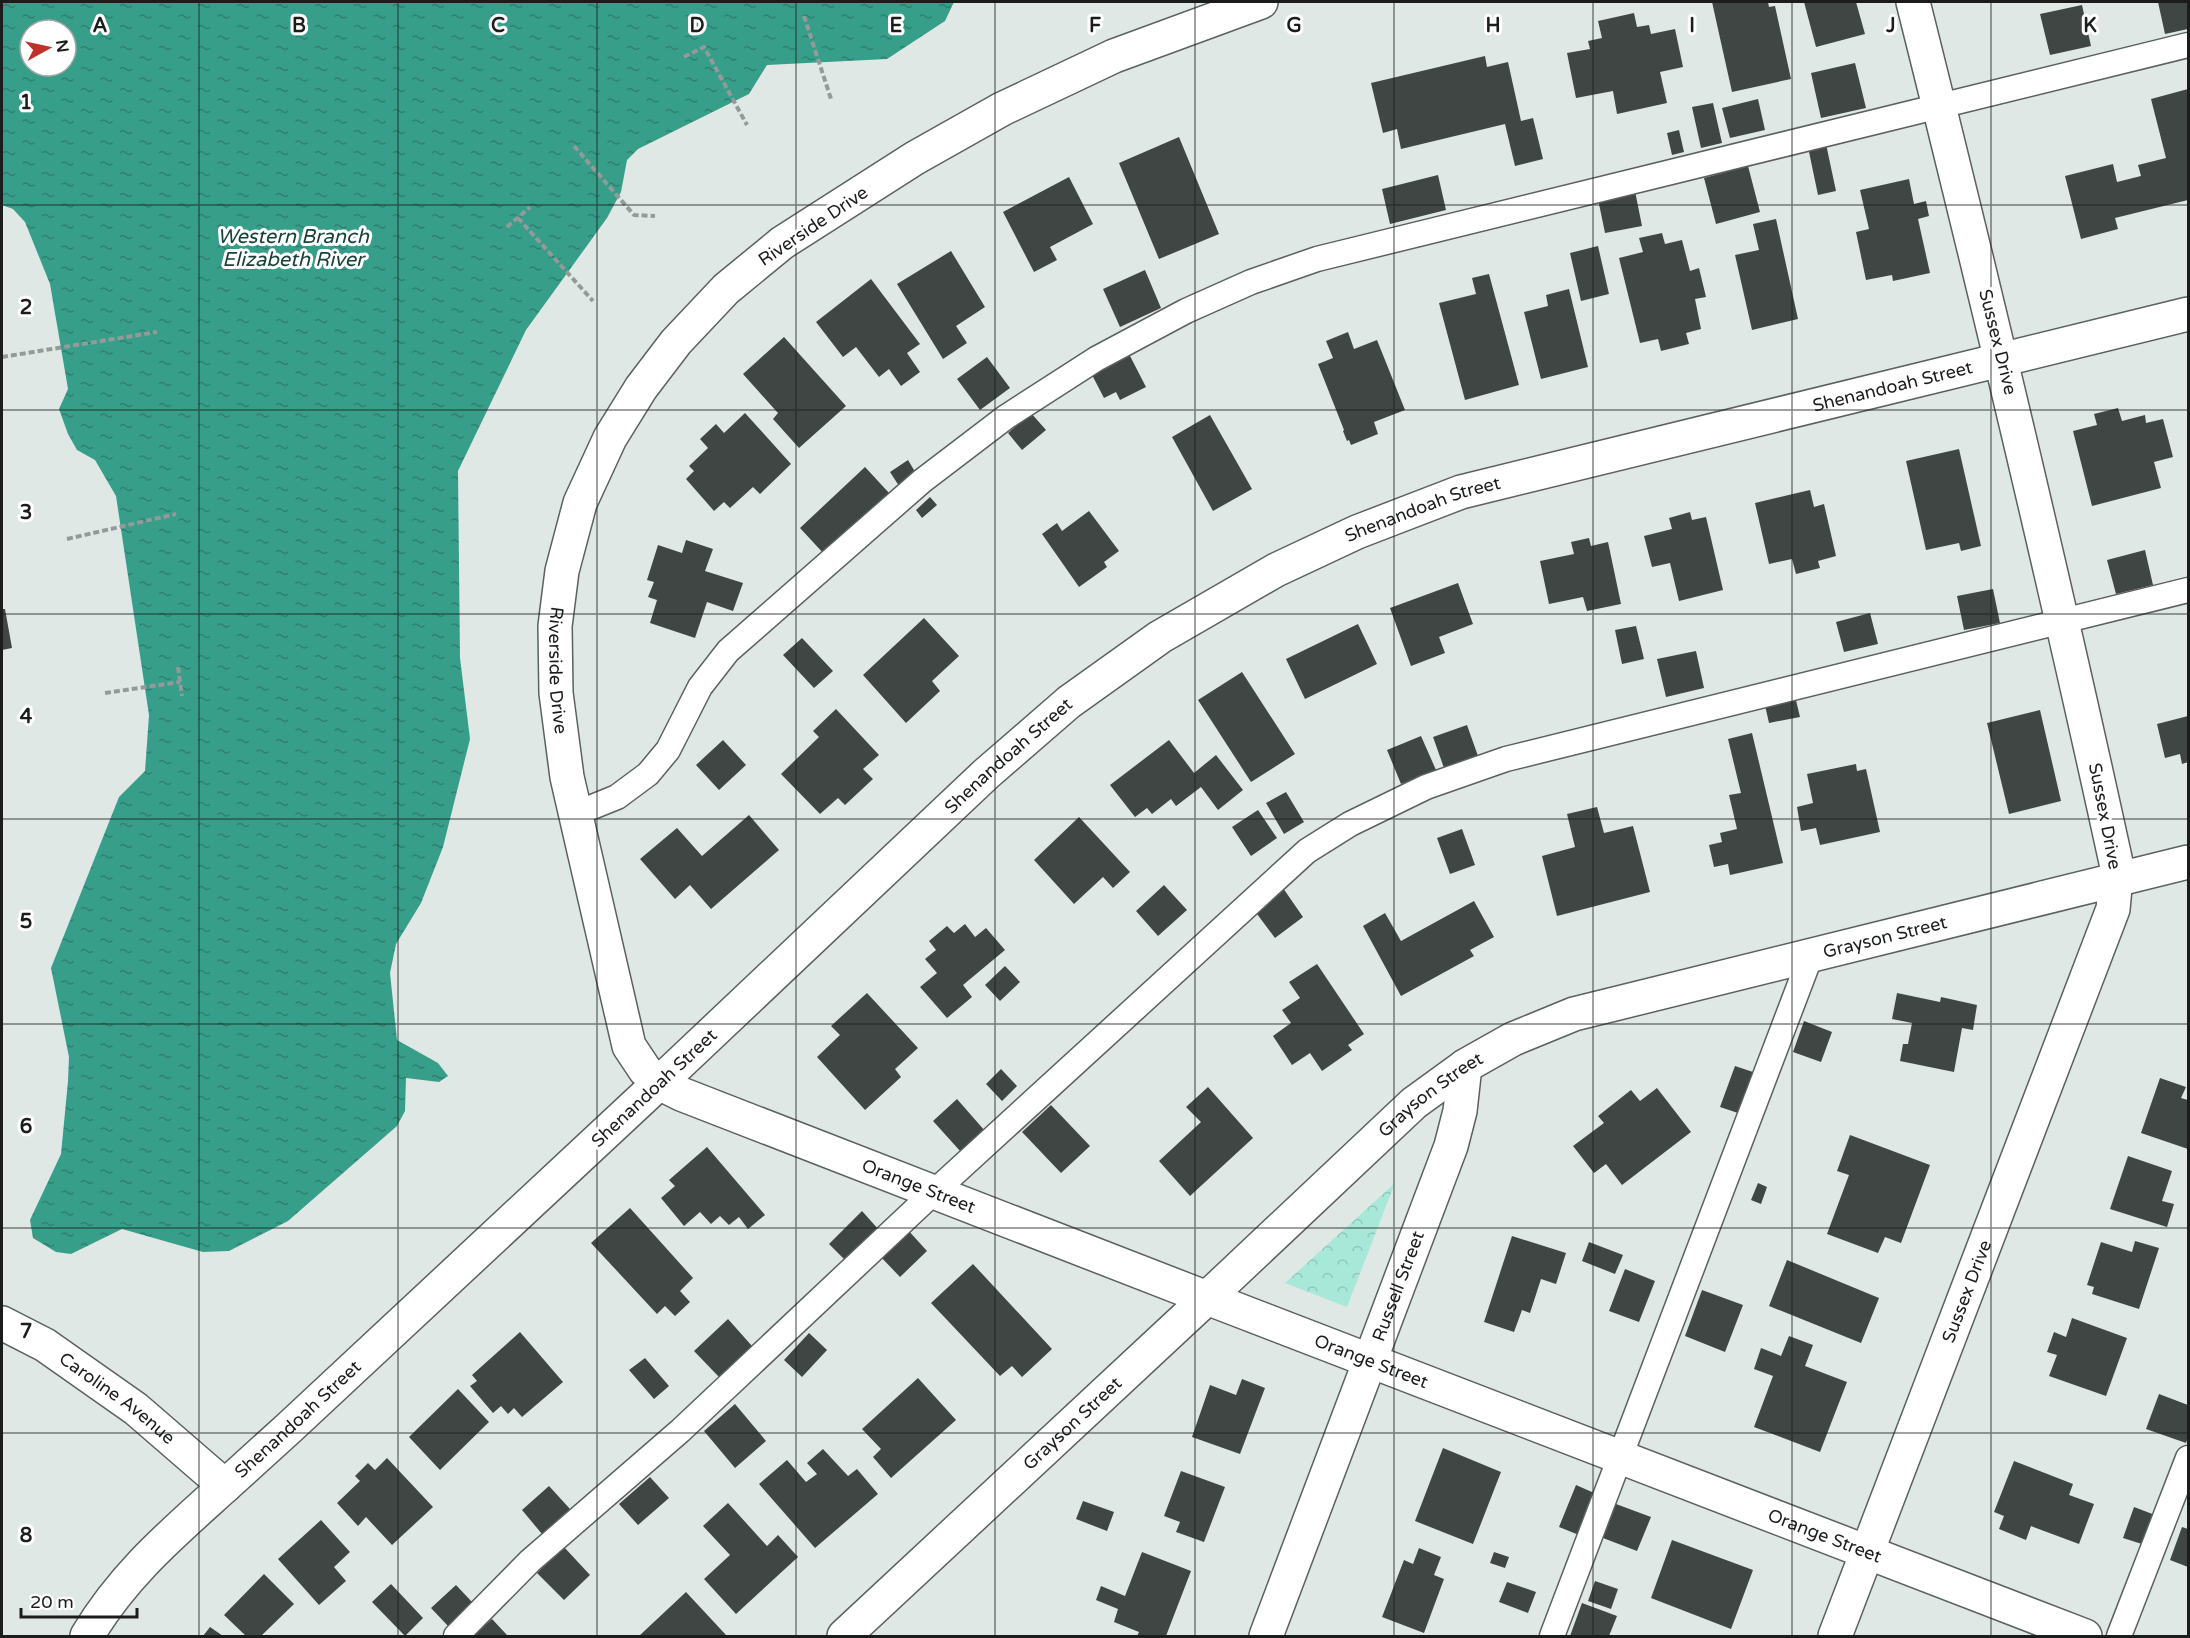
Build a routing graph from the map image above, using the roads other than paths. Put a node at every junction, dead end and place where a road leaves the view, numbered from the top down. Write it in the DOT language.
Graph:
graph roads {
  1 [pos="1261,2"];
  2 [pos="1913,2"];
  3 [pos="2188,45"];
  4 [pos="1940,106"];
  5 [pos="2188,314"];
  6 [pos="2003,360"];
  7 [pos="2188,590"];
  8 [pos="2063,621"];
  9 [pos="575,814"];
  10 [pos="2188,862"];
  11 [pos="2117,879"];
  12 [pos="1811,955"];
  13 [pos="1464,1066"];
  14 [pos="659,1083"];
  15 [pos="933,1193"];
  16 [pos="1207,1298"];
  17 [pos="2,1323"];
  18 [pos="1370,1360"];
  19 [pos="1622,1457"];
  20 [pos="2188,1458"];
  21 [pos="225,1486"];
  22 [pos="1867,1551"];
  23 [pos="87,1636"];
  24 [pos="456,1636"];
  25 [pos="844,1636"];
  26 [pos="1266,1636"];
  27 [pos="1552,1636"];
  28 [pos="1834,1636"];
  29 [pos="2085,1636"];
  30 [pos="2119,1636"];
  1 -- 9 [label="street, Riverside Drive"];
  2 -- 4 [label="street, Sussex Drive"];
  3 -- 4 [label="lane"];
  4 -- 6 [label="street, Sussex Drive"];
  4 -- 9 [label="lane"];
  5 -- 6 [label="street, Shenandoah Street"];
  6 -- 8 [label="street, Sussex Drive"];
  6 -- 14 [label="street, Shenandoah Street"];
  7 -- 8 [label="lane"];
  8 -- 11 [label="street, Sussex Drive"];
  8 -- 15 [label="lane"];
  9 -- 14 [label="street, Riverside Drive"];
  10 -- 11 [label="street, Grayson Street"];
  11 -- 12 [label="street, Grayson Street"];
  11 -- 22 [label="street, Sussex Drive"];
  12 -- 13 [label="street, Grayson Street"];
  12 -- 19 [label="lane"];
  13 -- 16 [label="street, Grayson Street"];
  13 -- 18 [label="street, Russell Street"];
  14 -- 15 [label="street, Orange Street"];
  14 -- 21 [label="street, Shenandoah Street"];
  15 -- 16 [label="street, Orange Street"];
  15 -- 24 [label="lane"];
  16 -- 18 [label="street, Orange Street"];
  16 -- 25 [label="street, Grayson Street"];
  17 -- 21 [label="street, Caroline Avenue"];
  18 -- 19 [label="street, Orange Street"];
  18 -- 26 [label="street, Russell Street"];
  19 -- 22 [label="street, Orange Street"];
  19 -- 27 [label="lane"];
  20 -- 30 [label="lane"];
  21 -- 23 [label="street, Shenandoah Street"];
  22 -- 28 [label="street, Sussex Drive"];
  22 -- 29 [label="street, Orange Street"];
}
